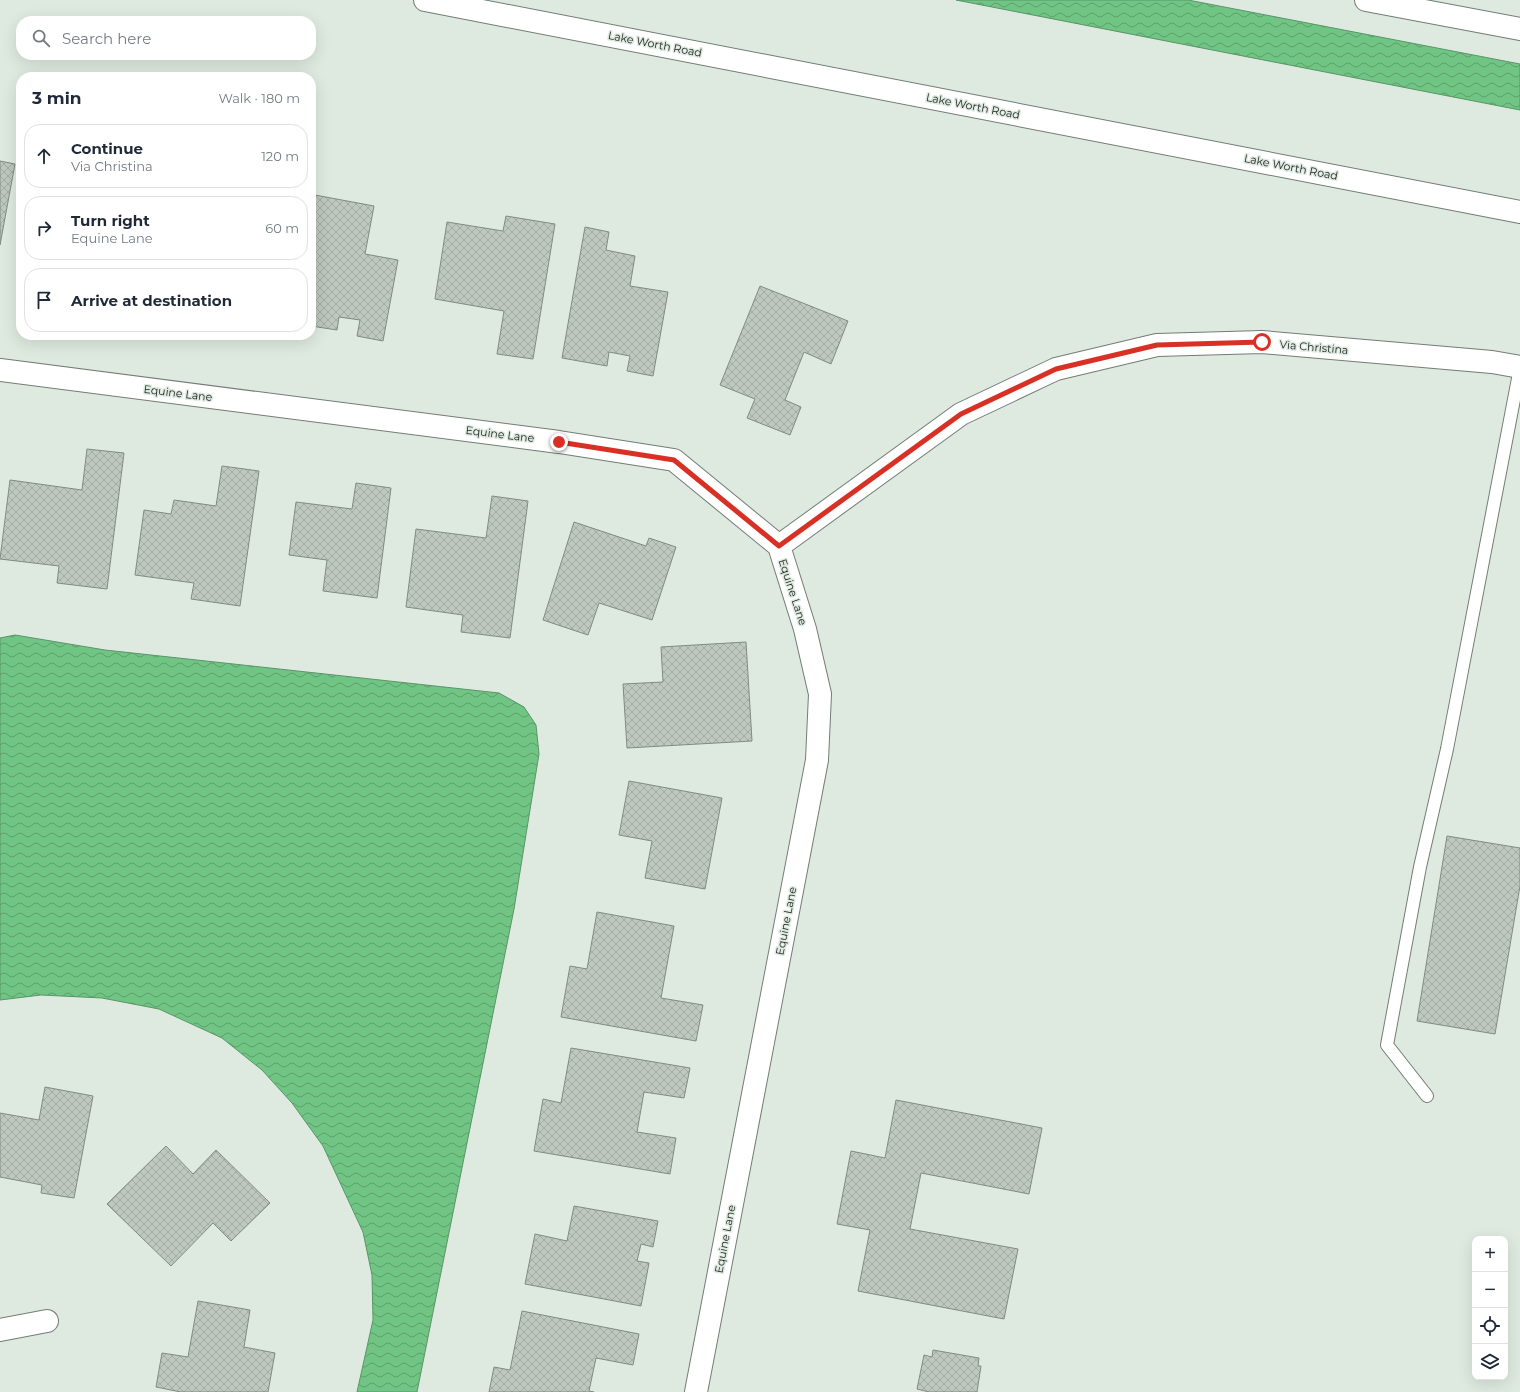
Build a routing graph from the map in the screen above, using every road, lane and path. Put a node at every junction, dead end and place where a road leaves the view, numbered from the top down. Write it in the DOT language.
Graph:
graph roads {
  1 [pos="425,0"];
  2 [pos="1366,0"];
  3 [pos="1520,29"];
  4 [pos="1520,212"];
  5 [pos="1520,368"];
  6 [pos="0,370"];
  7 [pos="779,546"];
  8 [pos="1427,1096"];
  9 [pos="47,1321"];
  10 [pos="0,1330"];
  11 [pos="696,1392"];
  1 -- 4 [label="street, Lake Worth Road"];
  2 -- 3 [label="street"];
  5 -- 7 [label="street, Via Christina"];
  5 -- 8 [label="lane"];
  6 -- 7 [label="street, Equine Lane"];
  7 -- 11 [label="street, Equine Lane"];
  9 -- 10 [label="street"];
}
